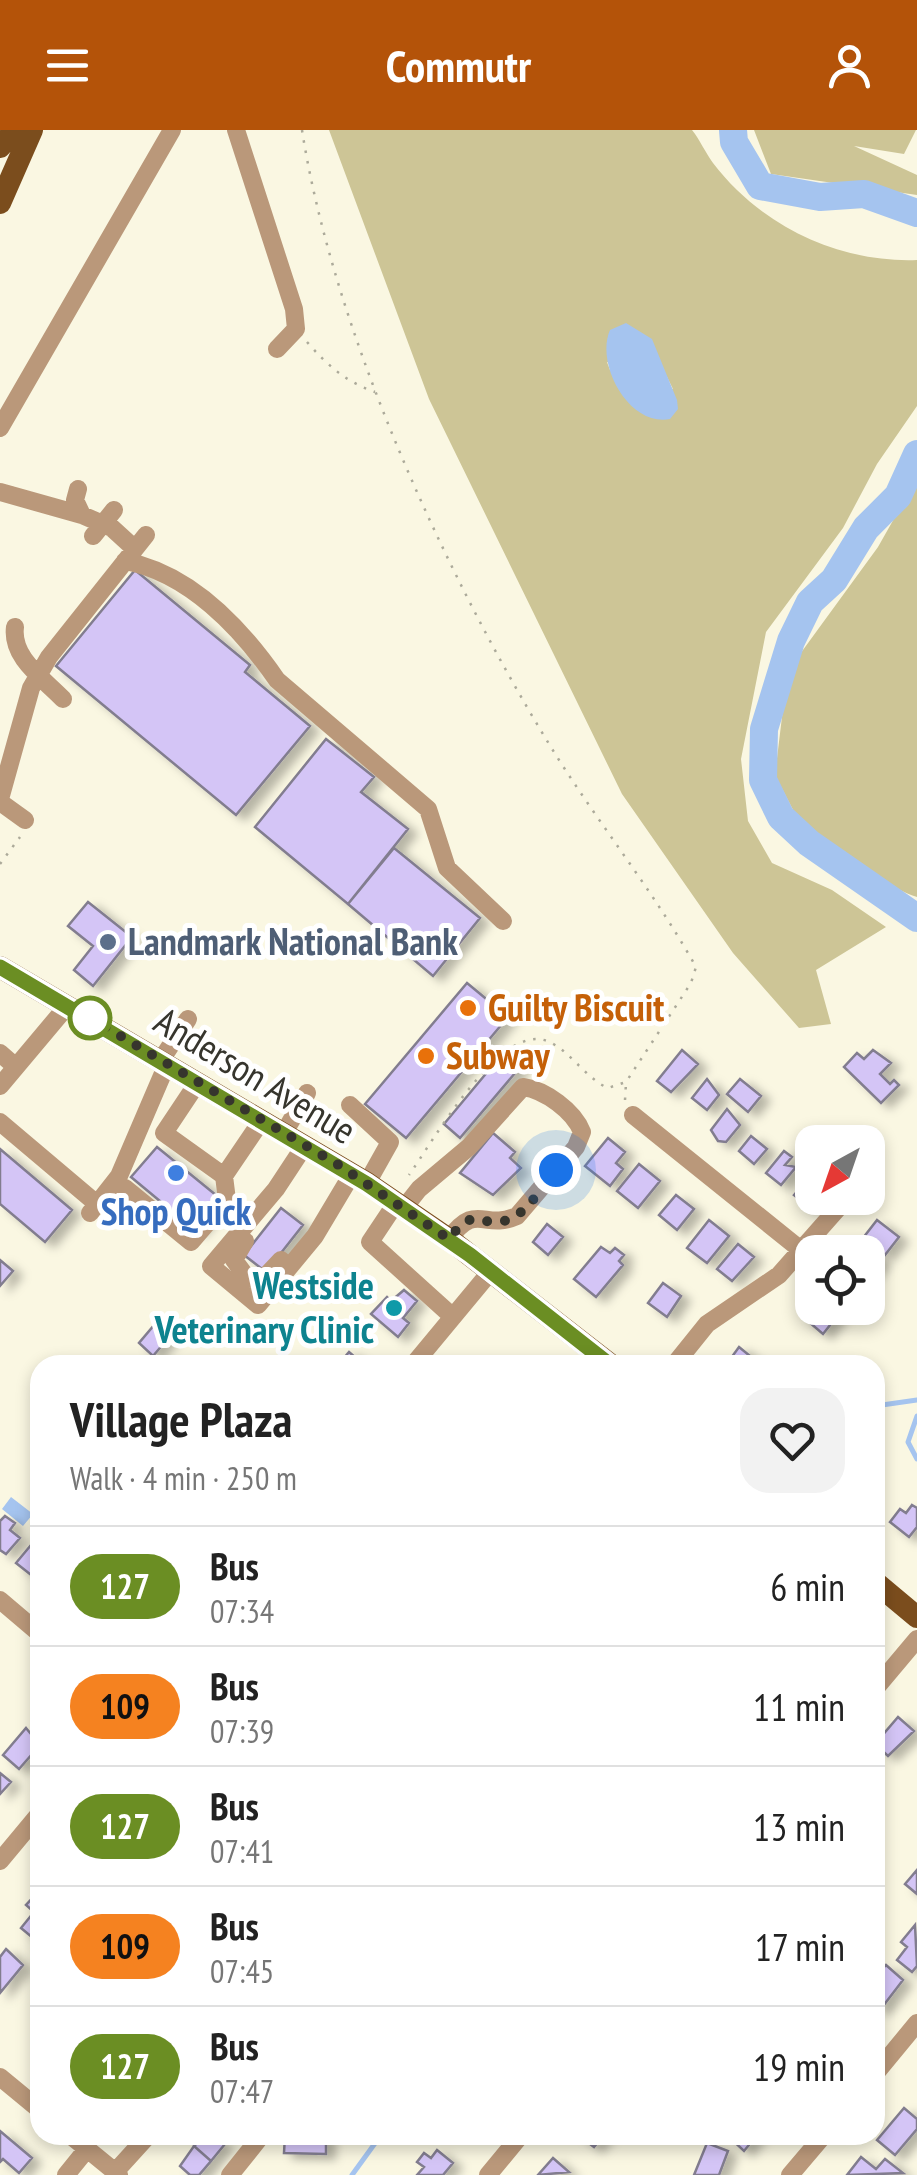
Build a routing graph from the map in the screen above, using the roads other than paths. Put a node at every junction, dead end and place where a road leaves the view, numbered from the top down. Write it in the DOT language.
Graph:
graph roads {
  1 [pos="15,130"];
  2 [pos="23,130"];
  3 [pos="32,130"];
  4 [pos="172,130"];
  5 [pos="236,130"];
  6 [pos="0,148"];
  7 [pos="0,166"];
  8 [pos="0,203"];
  9 [pos="277,350"];
  10 [pos="0,428"];
  11 [pos="78,489"];
  12 [pos="0,492"];
  13 [pos="82,514"];
  14 [pos="135,548"];
  15 [pos="15,628"];
  16 [pos="39,674"];
  17 [pos="62,699"];
  18 [pos="8,738"];
  19 [pos="0,801"];
  20 [pos="22,828"];
  21 [pos="502,921"];
  22 [pos="0,967"];
  23 [pos="68,1004"];
  24 [pos="188,1019"];
  25 [pos="0,1053"];
  26 [pos="164,1062"];
  27 [pos="16,1067"];
  28 [pos="198,1082"];
  29 [pos="0,1086"];
  30 [pos="308,1093"];
  31 [pos="350,1104"];
  32 [pos="633,1115"];
  33 [pos="262,1120"];
  34 [pos="0,1122"];
  35 [pos="284,1133"];
  36 [pos="305,1146"];
  37 [pos="224,1176"];
  38 [pos="359,1179"];
  39 [pos="125,1188"];
  40 [pos="400,1206"];
  41 [pos="832,1215"];
  42 [pos="814,1235"];
  43 [pos="449,1239"];
  44 [pos="795,1245"];
  45 [pos="795,1257"];
  46 [pos="491,1271"];
  47 [pos="453,1317"];
  48 [pos="421,1355"];
  49 [pos="597,1355"];
  50 [pos="682,1355"];
  51 [pos="885,1590"];
  52 [pos="0,1600"];
  53 [pos="917,1617"];
  54 [pos="30,1626"];
  55 [pos="917,1640"];
  56 [pos="885,1678"];
  57 [pos="30,1825"];
  58 [pos="0,1861"];
  59 [pos="917,2023"];
  60 [pos="885,2062"];
  61 [pos="0,2076"];
  62 [pos="30,2102"];
  63 [pos="82,2145"];
  64 [pos="139,2145"];
  65 [pos="254,2145"];
  66 [pos="514,2145"];
  67 [pos="816,2145"];
  68 [pos="87,2149"];
  69 [pos="117,2174"];
  70 [pos="66,2175"];
  71 [pos="230,2175"];
  72 [pos="488,2175"];
  73 [pos="790,2175"];
  1 -- 6 [label="main road"];
  2 -- 7 [label="main road"];
  3 -- 8 [label="main road"];
  4 -- 10 [label="street"];
  5 -- 9 [label="street"];
  11 -- 13 [label="street"];
  12 -- 13 [label="street"];
  13 -- 14 [label="street"];
  14 -- 16 [label="street"];
  14 -- 21 [label="street"];
  15 -- 16 [label="street"];
  16 -- 17 [label="street"];
  16 -- 18 [label="street"];
  18 -- 19 [label="street"];
  19 -- 20 [label="street"];
  22 -- 23 [label="main road, Anderson Avenue"];
  23 -- 26 [label="main road, Anderson Avenue"];
  23 -- 27 [label="street"];
  24 -- 26 [label="street"];
  25 -- 27 [label="street"];
  26 -- 28 [label="main road, Anderson Avenue"];
  26 -- 34 [label="street"];
  27 -- 29 [label="street"];
  28 -- 33 [label="main road, Anderson Avenue"];
  28 -- 37 [label="street"];
  30 -- 35 [label="street"];
  31 -- 38 [label="street"];
  32 -- 44 [label="street"];
  33 -- 35 [label="main road, Anderson Avenue"];
  33 -- 37 [label="street"];
  35 -- 36 [label="main road, Anderson Avenue"];
  36 -- 38 [label="main road, Anderson Avenue"];
  36 -- 38 [label="street"];
  37 -- 39 [label="street"];
  38 -- 40 [label="main road, Anderson Avenue"];
  40 -- 43 [label="main road, Anderson Avenue"];
  40 -- 43 [label="street"];
  40 -- 47 [label="street"];
  41 -- 42 [label="street"];
  43 -- 46 [label="main road, Anderson Avenue"];
  45 -- 50 [label="street"];
  46 -- 47 [label="street"];
  46 -- 49 [label="main road, Anderson Avenue"];
  47 -- 48 [label="street"];
  51 -- 53 [label="main road"];
  52 -- 54 [label="street"];
  55 -- 56 [label="street"];
  57 -- 58 [label="street"];
  59 -- 60 [label="street"];
  61 -- 62 [label="street"];
  63 -- 68 [label="street"];
  64 -- 69 [label="street"];
  65 -- 71 [label="street"];
  66 -- 72 [label="street"];
  67 -- 73 [label="street"];
  68 -- 69 [label="street"];
  68 -- 70 [label="street"];
}
